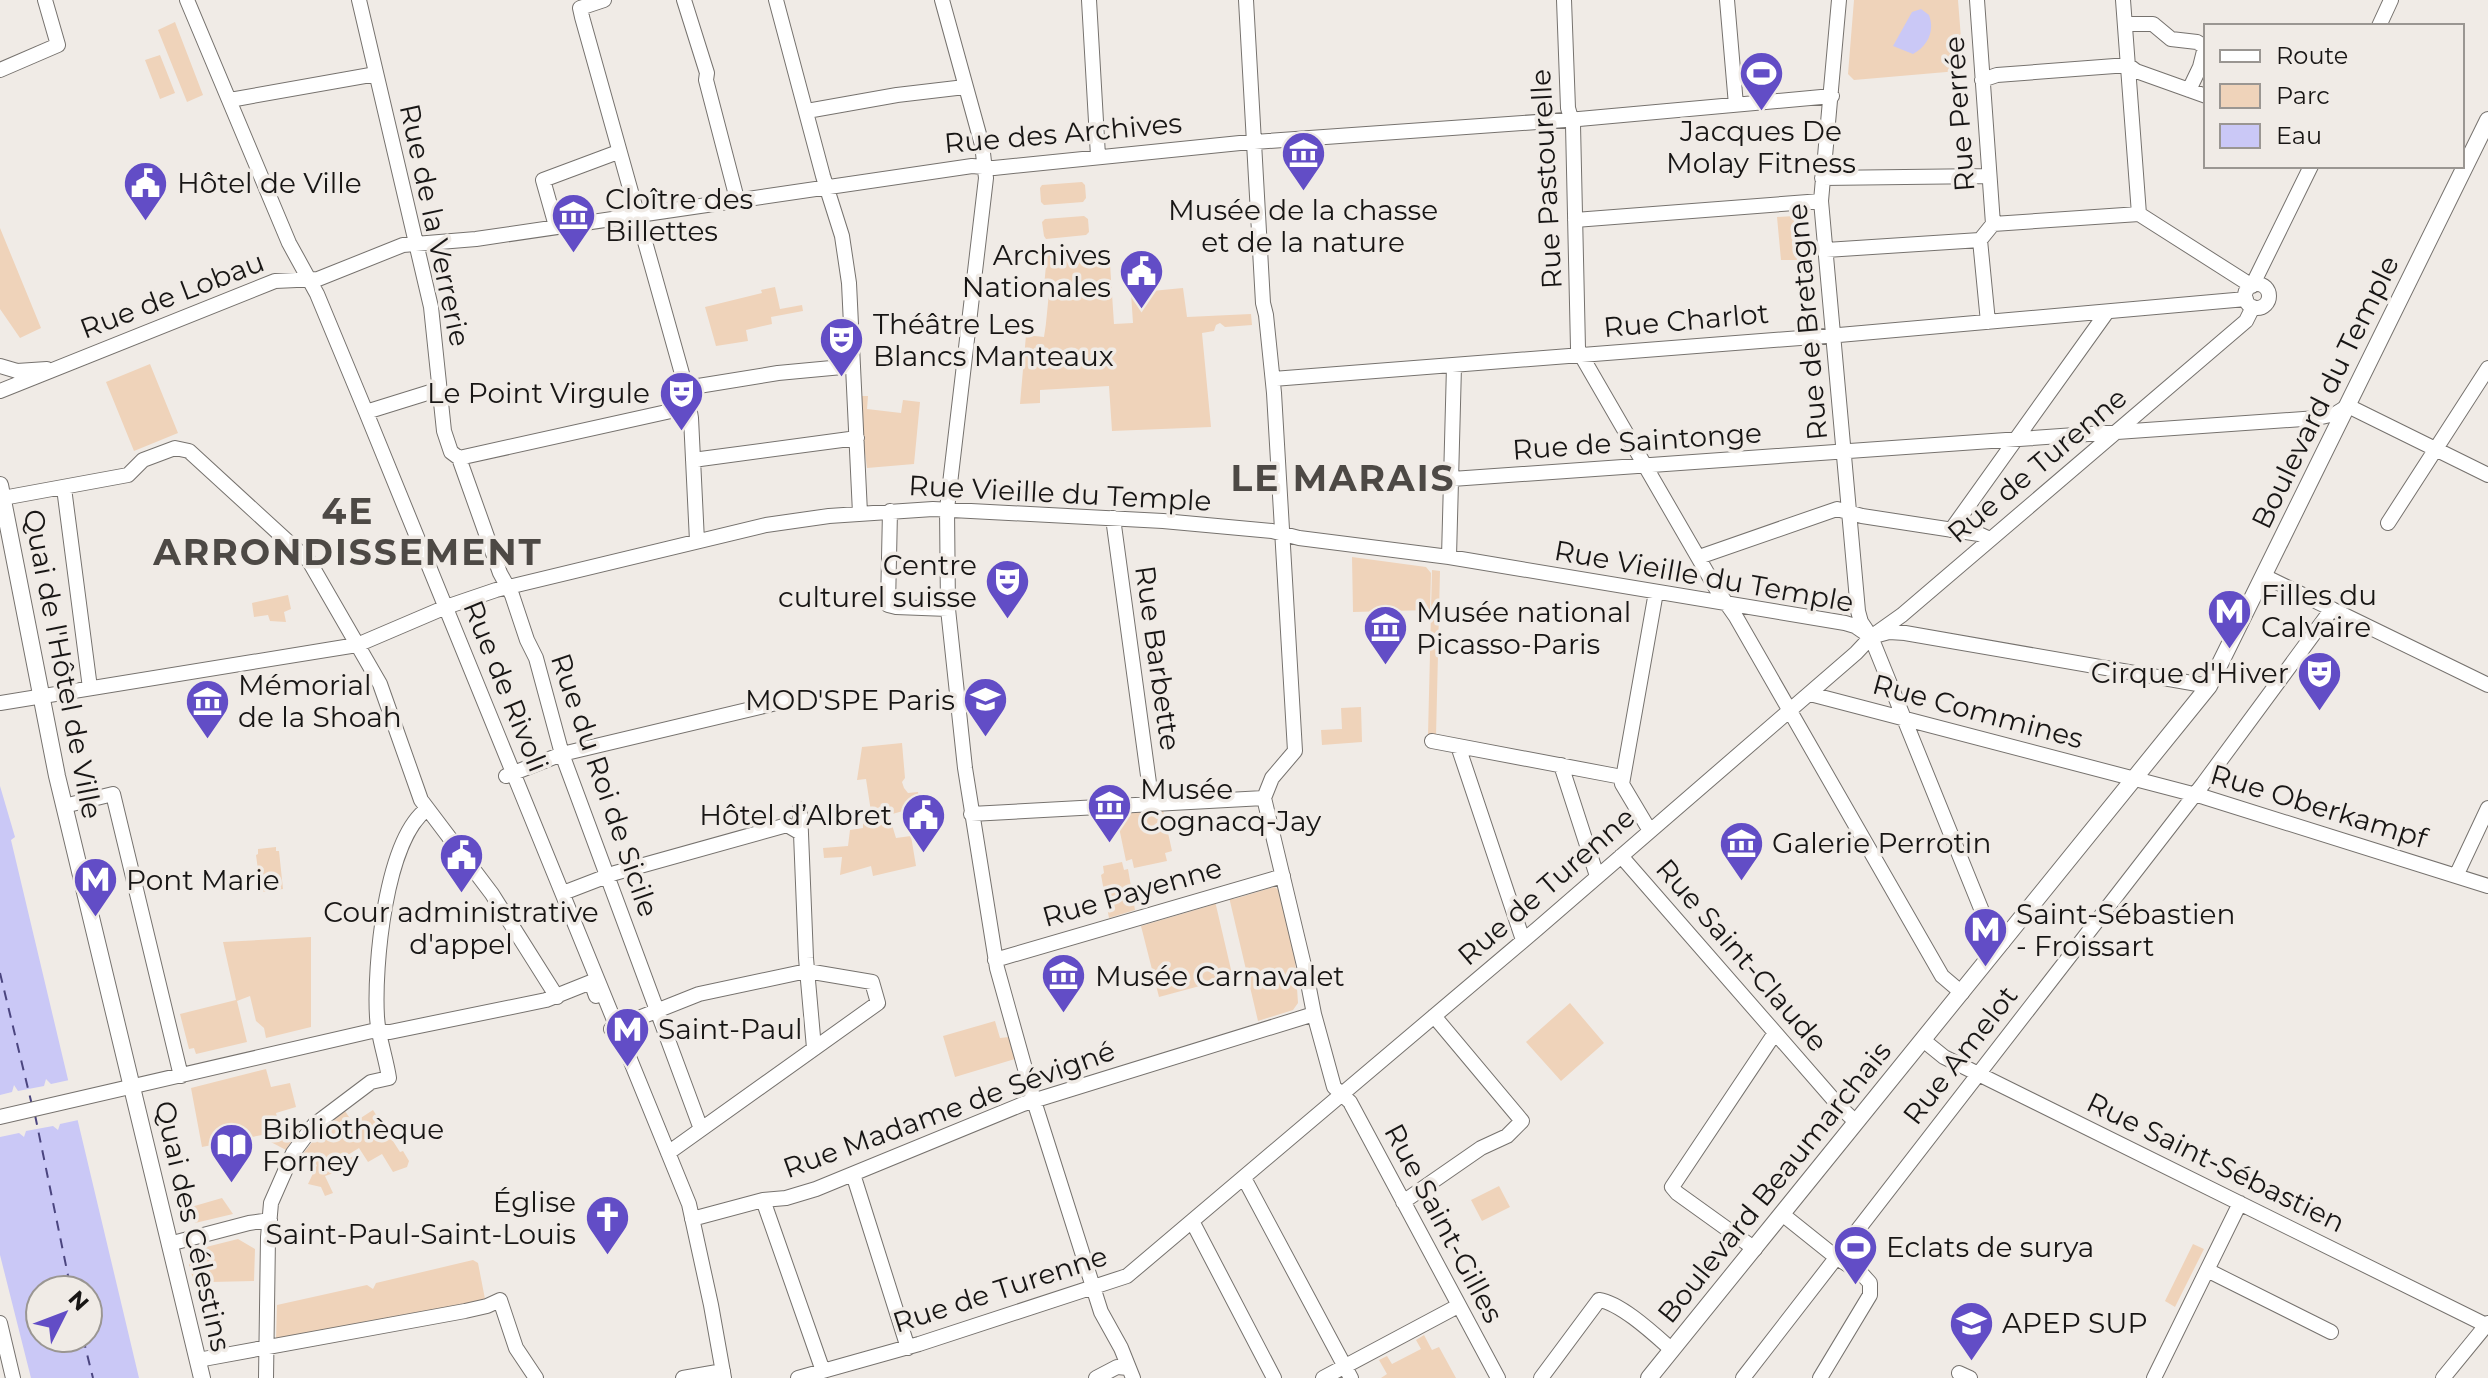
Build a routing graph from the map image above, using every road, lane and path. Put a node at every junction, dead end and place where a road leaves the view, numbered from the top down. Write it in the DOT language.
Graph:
graph roads {
  1 [pos="45,0"];
  2 [pos="187,0"];
  3 [pos="359,0"];
  4 [pos="604,0"];
  5 [pos="684,0"];
  6 [pos="776,0"];
  7 [pos="942,0"];
  8 [pos="1089,0"];
  9 [pos="1246,0"];
  10 [pos="1564,0"];
  11 [pos="1727,0"];
  12 [pos="1839,0"];
  13 [pos="1979,0"];
  14 [pos="2123,0"];
  15 [pos="2391,0"];
  16 [pos="2125,24"];
  17 [pos="2380,24"];
  18 [pos="2204,46"];
  19 [pos="2204,51"];
  20 [pos="2128,65"];
  21 [pos="0,70"];
  22 [pos="376,74"];
  23 [pos="1982,80"];
  24 [pos="965,87"];
  25 [pos="2189,90"];
  26 [pos="2204,95"];
  27 [pos="1832,96"];
  28 [pos="230,100"];
  29 [pos="1736,105"];
  30 [pos="807,111"];
  31 [pos="1571,118"];
  32 [pos="2488,120"];
  33 [pos="1253,142"];
  34 [pos="618,152"];
  35 [pos="1098,156"];
  36 [pos="985,167"];
  37 [pos="2310,168"];
  38 [pos="1988,176"];
  39 [pos="1822,178"];
  40 [pos="827,187"];
  41 [pos="737,199"];
  42 [pos="1821,201"];
  43 [pos="635,214"];
  44 [pos="2139,214"];
  45 [pos="1575,220"];
  46 [pos="1993,224"];
  47 [pos="556,226"];
  48 [pos="1980,240"];
  49 [pos="416,244"];
  50 [pos="1826,250"];
  51 [pos="309,279"];
  52 [pos="2250,297"];
  53 [pos="2107,312"];
  54 [pos="1988,322"];
  55 [pos="1834,335"];
  56 [pos="1581,355"];
  57 [pos="0,366"];
  58 [pos="853,366"];
  59 [pos="1454,366"];
  60 [pos="2488,368"];
  61 [pos="55,369"];
  62 [pos="1273,379"];
  63 [pos="686,388"];
  64 [pos="440,389"];
  65 [pos="0,391"];
  66 [pos="2348,406"];
  67 [pos="689,407"];
  68 [pos="366,412"];
  69 [pos="2115,433"];
  70 [pos="857,438"];
  71 [pos="2015,440"];
  72 [pos="2435,449"];
  73 [pos="1845,453"];
  74 [pos="459,458"];
  75 [pos="693,460"];
  76 [pos="1646,466"];
  77 [pos="2488,475"];
  78 [pos="1452,479"];
  79 [pos="64,488"];
  80 [pos="1,492"];
  81 [pos="947,509"];
  82 [pos="890,511"];
  83 [pos="1850,511"];
  84 [pos="860,513"];
  85 [pos="1113,518"];
  86 [pos="2388,523"];
  87 [pos="1951,530"];
  88 [pos="1282,533"];
  89 [pos="1990,539"];
  90 [pos="697,541"];
  91 [pos="1449,557"];
  92 [pos="1699,557"];
  93 [pos="2264,576"];
  94 [pos="507,587"];
  95 [pos="1656,592"];
  96 [pos="1725,604"];
  97 [pos="442,609"];
  98 [pos="948,609"];
  99 [pos="2332,609"];
  100 [pos="1871,637"];
  101 [pos="357,645"];
  102 [pos="2488,685"];
  103 [pos="2209,686"];
  104 [pos="90,688"];
  105 [pos="1810,694"];
  106 [pos="41,696"];
  107 [pos="789,700"];
  108 [pos="4,703"];
  109 [pos="1788,711"];
  110 [pos="1902,718"];
  111 [pos="1432,741"];
  112 [pos="1458,746"];
  113 [pos="562,754"];
  114 [pos="1561,765"];
  115 [pos="510,774"];
  116 [pos="1622,777"];
  117 [pos="2133,779"];
  118 [pos="2193,794"];
  119 [pos="1264,798"];
  120 [pos="1152,805"];
  121 [pos="64,806"];
  122 [pos="2488,808"];
  123 [pos="427,809"];
  124 [pos="800,809"];
  125 [pos="971,814"];
  126 [pos="1650,831"];
  127 [pos="799,832"];
  128 [pos="1621,856"];
  129 [pos="607,876"];
  130 [pos="1283,876"];
  131 [pos="1597,876"];
  132 [pos="2456,876"];
  133 [pos="2488,886"];
  134 [pos="563,893"];
  135 [pos="1523,940"];
  136 [pos="2003,942"];
  137 [pos="995,960"];
  138 [pos="807,971"];
  139 [pos="1962,993"];
  140 [pos="557,997"];
  141 [pos="656,1011"];
  142 [pos="1314,1014"];
  143 [pos="1434,1016"];
  144 [pos="614,1028"];
  145 [pos="380,1032"];
  146 [pos="1775,1033"];
  147 [pos="1923,1040"];
  148 [pos="814,1048"];
  149 [pos="1978,1073"];
  150 [pos="181,1076"];
  151 [pos="133,1087"];
  152 [pos="1342,1095"];
  153 [pos="1034,1101"];
  154 [pos="0,1117"];
  155 [pos="1856,1122"];
  156 [pos="701,1129"];
  157 [pos="668,1153"];
  158 [pos="853,1174"];
  159 [pos="1244,1178"];
  160 [pos="763,1200"];
  161 [pos="1403,1202"];
  162 [pos="2240,1203"];
  163 [pos="1782,1214"];
  164 [pos="692,1219"];
  165 [pos="270,1220"];
  166 [pos="1192,1221"];
  167 [pos="169,1244"];
  168 [pos="1755,1249"];
  169 [pos="1837,1258"];
  170 [pos="2207,1270"];
  171 [pos="1094,1287"];
  172 [pos="1458,1306"];
  173 [pos="0,1323"];
  174 [pos="2488,1325"];
  175 [pos="2331,1332"];
  176 [pos="266,1347"];
  177 [pos="908,1348"];
  178 [pos="1672,1350"];
  179 [pos="198,1360"];
  180 [pos="823,1371"];
  181 [pos="1348,1372"];
  182 [pos="1130,1373"];
  183 [pos="723,1375"];
  184 [pos="13,1378"];
  185 [pos="202,1378"];
  186 [pos="266,1378"];
  187 [pos="536,1378"];
  188 [pos="683,1378"];
  189 [pos="798,1378"];
  190 [pos="1096,1378"];
  191 [pos="1274,1378"];
  192 [pos="1323,1378"];
  193 [pos="1498,1378"];
  194 [pos="1541,1378"];
  195 [pos="1649,1378"];
  196 [pos="1743,1378"];
  197 [pos="1820,1378"];
  198 [pos="2154,1378"];
  199 [pos="2443,1378"];
  1 -- 21 [label="street"];
  2 -- 28 [label="street, Rue de Rivoli"];
  3 -- 22 [label="street, Rue de la Verrerie"];
  4 -- 34 [label="street"];
  5 -- 41 [label="street"];
  6 -- 30 [label="street"];
  7 -- 24 [label="street"];
  8 -- 35 [label="street"];
  9 -- 33 [label="street"];
  10 -- 31 [label="street, Rue Pastourelle"];
  11 -- 29 [label="street"];
  12 -- 27 [label="street, Rue de Bretagne"];
  13 -- 23 [label="street, Rue Perrée"];
  14 -- 16 [label="street"];
  15 -- 17 [label="street"];
  16 -- 18 [label="street"];
  16 -- 20 [label="street"];
  19 -- 25 [label="street"];
  20 -- 23 [label="street"];
  20 -- 25 [label="street"];
  20 -- 44 [label="street"];
  22 -- 28 [label="street"];
  22 -- 49 [label="street, Rue de la Verrerie"];
  23 -- 38 [label="street, Rue Perrée"];
  24 -- 30 [label="street"];
  24 -- 36 [label="street"];
  25 -- 26 [label="street"];
  27 -- 29 [label="street, Rue des Archives"];
  27 -- 39 [label="street, Rue de Bretagne"];
  28 -- 51 [label="street, Rue de Rivoli"];
  29 -- 31 [label="street, Rue des Archives"];
  30 -- 40 [label="street"];
  31 -- 33 [label="street, Rue des Archives"];
  31 -- 45 [label="street, Rue Pastourelle"];
  32 -- 66 [label="main road, Boulevard du Temple"];
  33 -- 35 [label="street, Rue des Archives"];
  33 -- 62 [label="street"];
  34 -- 43 [label="street"];
  34 -- 47 [label="street"];
  35 -- 36 [label="street, Rue des Archives"];
  36 -- 40 [label="street, Rue des Archives"];
  36 -- 81 [label="street"];
  37 -- 52 [label="street, Rue de Turenne"];
  38 -- 39 [label="street"];
  38 -- 46 [label="street, Rue Perrée"];
  39 -- 42 [label="street, Rue de Bretagne"];
  40 -- 41 [label="street, Rue des Archives"];
  40 -- 58 [label="street"];
  41 -- 43 [label="street, Rue des Archives"];
  42 -- 45 [label="street"];
  42 -- 50 [label="street, Rue de Bretagne"];
  43 -- 47 [label="street, Rue des Archives"];
  43 -- 63 [label="street"];
  44 -- 46 [label="street"];
  44 -- 52 [label="street"];
  45 -- 56 [label="street, Rue Pastourelle"];
  46 -- 48 [label="street"];
  47 -- 49 [label="street, Rue des Archives"];
  48 -- 50 [label="street"];
  48 -- 54 [label="street"];
  49 -- 51 [label="street, Rue des Archives"];
  49 -- 64 [label="street, Rue de la Verrerie"];
  50 -- 55 [label="street, Rue de Bretagne"];
  51 -- 61 [label="street, Rue de Lobau"];
  51 -- 68 [label="street, Rue de Rivoli"];
  52 -- 53 [label="street, Rue Charlot"];
  52 -- 69 [label="street, Rue de Turenne"];
  53 -- 54 [label="street, Rue Charlot"];
  53 -- 71 [label="street"];
  54 -- 55 [label="street, Rue Charlot"];
  55 -- 56 [label="street, Rue Charlot"];
  55 -- 73 [label="street, Rue de Bretagne"];
  56 -- 59 [label="street, Rue Charlot"];
  56 -- 76 [label="street"];
  57 -- 61 [label="street, Rue de Lobau"];
  58 -- 63 [label="street"];
  58 -- 70 [label="street"];
  59 -- 62 [label="street, Rue Charlot"];
  59 -- 78 [label="street"];
  60 -- 72 [label="street"];
  61 -- 65 [label="street, Rue de Lobau"];
  62 -- 88 [label="street"];
  63 -- 67 [label="street"];
  64 -- 68 [label="street"];
  64 -- 74 [label="street, Rue de la Verrerie"];
  66 -- 69 [label="street, Rue de Saintonge"];
  66 -- 72 [label="street"];
  66 -- 93 [label="main road, Boulevard du Temple"];
  67 -- 74 [label="street"];
  67 -- 75 [label="street"];
  68 -- 97 [label="street, Rue de Rivoli"];
  69 -- 71 [label="street, Rue de Saintonge"];
  69 -- 89 [label="street, Rue de Turenne"];
  70 -- 75 [label="street"];
  70 -- 84 [label="street"];
  71 -- 73 [label="street, Rue de Saintonge"];
  71 -- 87 [label="street"];
  72 -- 77 [label="street"];
  72 -- 86 [label="street"];
  73 -- 76 [label="street, Rue de Saintonge"];
  73 -- 83 [label="street, Rue de Bretagne"];
  74 -- 94 [label="street, Rue du Roi de Sicile"];
  75 -- 90 [label="street"];
  76 -- 78 [label="street, Rue de Saintonge"];
  76 -- 92 [label="street"];
  78 -- 91 [label="street"];
  79 -- 80 [label="street"];
  79 -- 101 [label="street"];
  79 -- 104 [label="street"];
  80 -- 106 [label="main road, Quai de l'Hôtel de Ville"];
  81 -- 82 [label="street, Rue Vieille du Temple"];
  81 -- 85 [label="street, Rue Vieille du Temple"];
  81 -- 98 [label="street"];
  82 -- 84 [label="street, Rue Vieille du Temple"];
  82 -- 98 [label="street"];
  83 -- 87 [label="street"];
  83 -- 92 [label="street"];
  83 -- 100 [label="street, Rue de Bretagne"];
  84 -- 90 [label="street, Rue Vieille du Temple"];
  85 -- 88 [label="street, Rue Vieille du Temple"];
  85 -- 120 [label="street, Rue Barbette"];
  87 -- 89 [label="street"];
  88 -- 91 [label="street, Rue Vieille du Temple"];
  88 -- 119 [label="street"];
  89 -- 100 [label="street, Rue de Turenne"];
  90 -- 94 [label="street, Rue Vieille du Temple"];
  91 -- 95 [label="street, Rue Vieille du Temple"];
  92 -- 96 [label="street"];
  93 -- 99 [label="street"];
  93 -- 103 [label="main road, Boulevard du Temple"];
  94 -- 97 [label="street, Rue Vieille du Temple"];
  94 -- 113 [label="street, Rue du Roi de Sicile"];
  95 -- 96 [label="street, Rue Vieille du Temple"];
  95 -- 116 [label="street"];
  96 -- 100 [label="street, Rue Vieille du Temple"];
  96 -- 109 [label="street"];
  97 -- 101 [label="street, Rue Vieille du Temple"];
  97 -- 115 [label="street, Rue de Rivoli"];
  98 -- 125 [label="street"];
  99 -- 102 [label="street"];
  99 -- 118 [label="street, Rue Amelot"];
  100 -- 103 [label="street"];
  100 -- 105 [label="street, Rue de Turenne"];
  100 -- 110 [label="street, Rue de Bretagne"];
  101 -- 104 [label="street, Rue Vieille du Temple"];
  101 -- 123 [label="street"];
  103 -- 117 [label="main road, Boulevard du Temple"];
  104 -- 106 [label="street, Rue Vieille du Temple"];
  105 -- 109 [label="street, Rue de Turenne"];
  105 -- 110 [label="street, Rue Commines"];
  106 -- 108 [label="street, Rue Vieille du Temple"];
  106 -- 121 [label="main road, Quai de l'Hôtel de Ville"];
  107 -- 113 [label="street"];
  109 -- 126 [label="street, Rue de Turenne"];
  109 -- 139 [label="street"];
  110 -- 117 [label="street, Rue Commines"];
  110 -- 136 [label="street, Rue de Bretagne"];
  111 -- 112 [label="street"];
  112 -- 114 [label="street"];
  112 -- 135 [label="street"];
  113 -- 115 [label="street"];
  113 -- 129 [label="street, Rue du Roi de Sicile"];
  114 -- 116 [label="street"];
  114 -- 131 [label="street"];
  115 -- 134 [label="street, Rue de Rivoli"];
  116 -- 126 [label="street"];
  117 -- 118 [label="street, Rue Oberkampf"];
  117 -- 136 [label="main road, Boulevard Beaumarchais"];
  118 -- 132 [label="street, Rue Oberkampf"];
  118 -- 149 [label="street, Rue Amelot"];
  119 -- 120 [label="street"];
  119 -- 130 [label="street, Rue Saint-Gilles"];
  120 -- 125 [label="street"];
  121 -- 150 [label="street"];
  121 -- 151 [label="main road, Quai de l'Hôtel de Ville"];
  122 -- 132 [label="street"];
  123 -- 140 [label="street"];
  123 -- 145 [label="street"];
  124 -- 127 [label="street"];
  125 -- 137 [label="street"];
  126 -- 128 [label="street, Rue de Turenne"];
  127 -- 129 [label="street"];
  127 -- 138 [label="street"];
  128 -- 131 [label="street, Rue de Turenne"];
  128 -- 146 [label="street, Rue Saint-Claude"];
  129 -- 134 [label="street"];
  129 -- 141 [label="street, Rue du Roi de Sicile"];
  130 -- 137 [label="street, Rue Payenne"];
  130 -- 142 [label="street, Rue Saint-Gilles"];
  131 -- 135 [label="street, Rue de Turenne"];
  132 -- 133 [label="street, Rue Oberkampf"];
  134 -- 144 [label="street, Rue de Rivoli"];
  135 -- 143 [label="street, Rue de Turenne"];
  136 -- 139 [label="main road, Boulevard Beaumarchais"];
  137 -- 153 [label="street"];
  138 -- 141 [label="street"];
  138 -- 148 [label="street"];
  138 -- 148 [label="street"];
  139 -- 147 [label="main road, Boulevard Beaumarchais"];
  140 -- 144 [label="street, Rue de Rivoli"];
  140 -- 145 [label="street"];
  141 -- 144 [label="street"];
  141 -- 156 [label="street, Rue du Roi de Sicile"];
  142 -- 152 [label="street, Rue Saint-Gilles"];
  142 -- 153 [label="street, Rue Madame de Sévigné"];
  143 -- 152 [label="street, Rue de Turenne"];
  143 -- 161 [label="street"];
  144 -- 157 [label="street, Rue de Rivoli"];
  145 -- 150 [label="street"];
  145 -- 165 [label="street"];
  146 -- 155 [label="street, Rue Saint-Claude"];
  146 -- 168 [label="street"];
  147 -- 149 [label="street, Rue Saint-Sébastien"];
  147 -- 155 [label="main road, Boulevard Beaumarchais"];
  148 -- 156 [label="street"];
  149 -- 162 [label="street, Rue Saint-Sébastien"];
  149 -- 169 [label="street, Rue Amelot"];
  150 -- 151 [label="street"];
  151 -- 154 [label="street"];
  151 -- 167 [label="main road, Quai des Célestins"];
  152 -- 159 [label="street, Rue de Turenne"];
  152 -- 161 [label="street, Rue Saint-Gilles"];
  153 -- 158 [label="street, Rue Madame de Sévigné"];
  153 -- 171 [label="street"];
  155 -- 163 [label="main road, Boulevard Beaumarchais"];
  156 -- 157 [label="street"];
  157 -- 164 [label="street, Rue de Rivoli"];
  158 -- 160 [label="street, Rue Madame de Sévigné"];
  158 -- 177 [label="street"];
  159 -- 166 [label="street, Rue de Turenne"];
  159 -- 181 [label="street"];
  160 -- 164 [label="street, Rue Madame de Sévigné"];
  160 -- 180 [label="street"];
  161 -- 172 [label="street, Rue Saint-Gilles"];
  162 -- 170 [label="street"];
  162 -- 174 [label="street, Rue Saint-Sébastien"];
  163 -- 168 [label="main road, Boulevard Beaumarchais"];
  163 -- 169 [label="street"];
  164 -- 183 [label="street, Rue de Rivoli"];
  165 -- 167 [label="street"];
  165 -- 176 [label="street"];
  166 -- 171 [label="street, Rue de Turenne"];
  166 -- 191 [label="street"];
  167 -- 179 [label="main road, Quai des Célestins"];
  168 -- 178 [label="main road, Boulevard Beaumarchais"];
  169 -- 196 [label="street, Rue Amelot"];
  169 -- 197 [label="street"];
  170 -- 175 [label="street"];
  170 -- 198 [label="street"];
  171 -- 177 [label="street, Rue de Turenne"];
  171 -- 182 [label="street"];
  172 -- 181 [label="street"];
  172 -- 193 [label="street, Rue Saint-Gilles"];
  173 -- 184 [label="street"];
  174 -- 199 [label="street"];
  176 -- 179 [label="street"];
  176 -- 186 [label="street"];
  176 -- 187 [label="street"];
  177 -- 180 [label="street, Rue de Turenne"];
  178 -- 194 [label="street"];
  178 -- 195 [label="main road, Boulevard Beaumarchais"];
  179 -- 185 [label="main road, Quai des Célestins"];
  180 -- 189 [label="street, Rue de Turenne"];
  181 -- 192 [label="street"];
  182 -- 190 [label="street"];
  183 -- 188 [label="street"];
}
